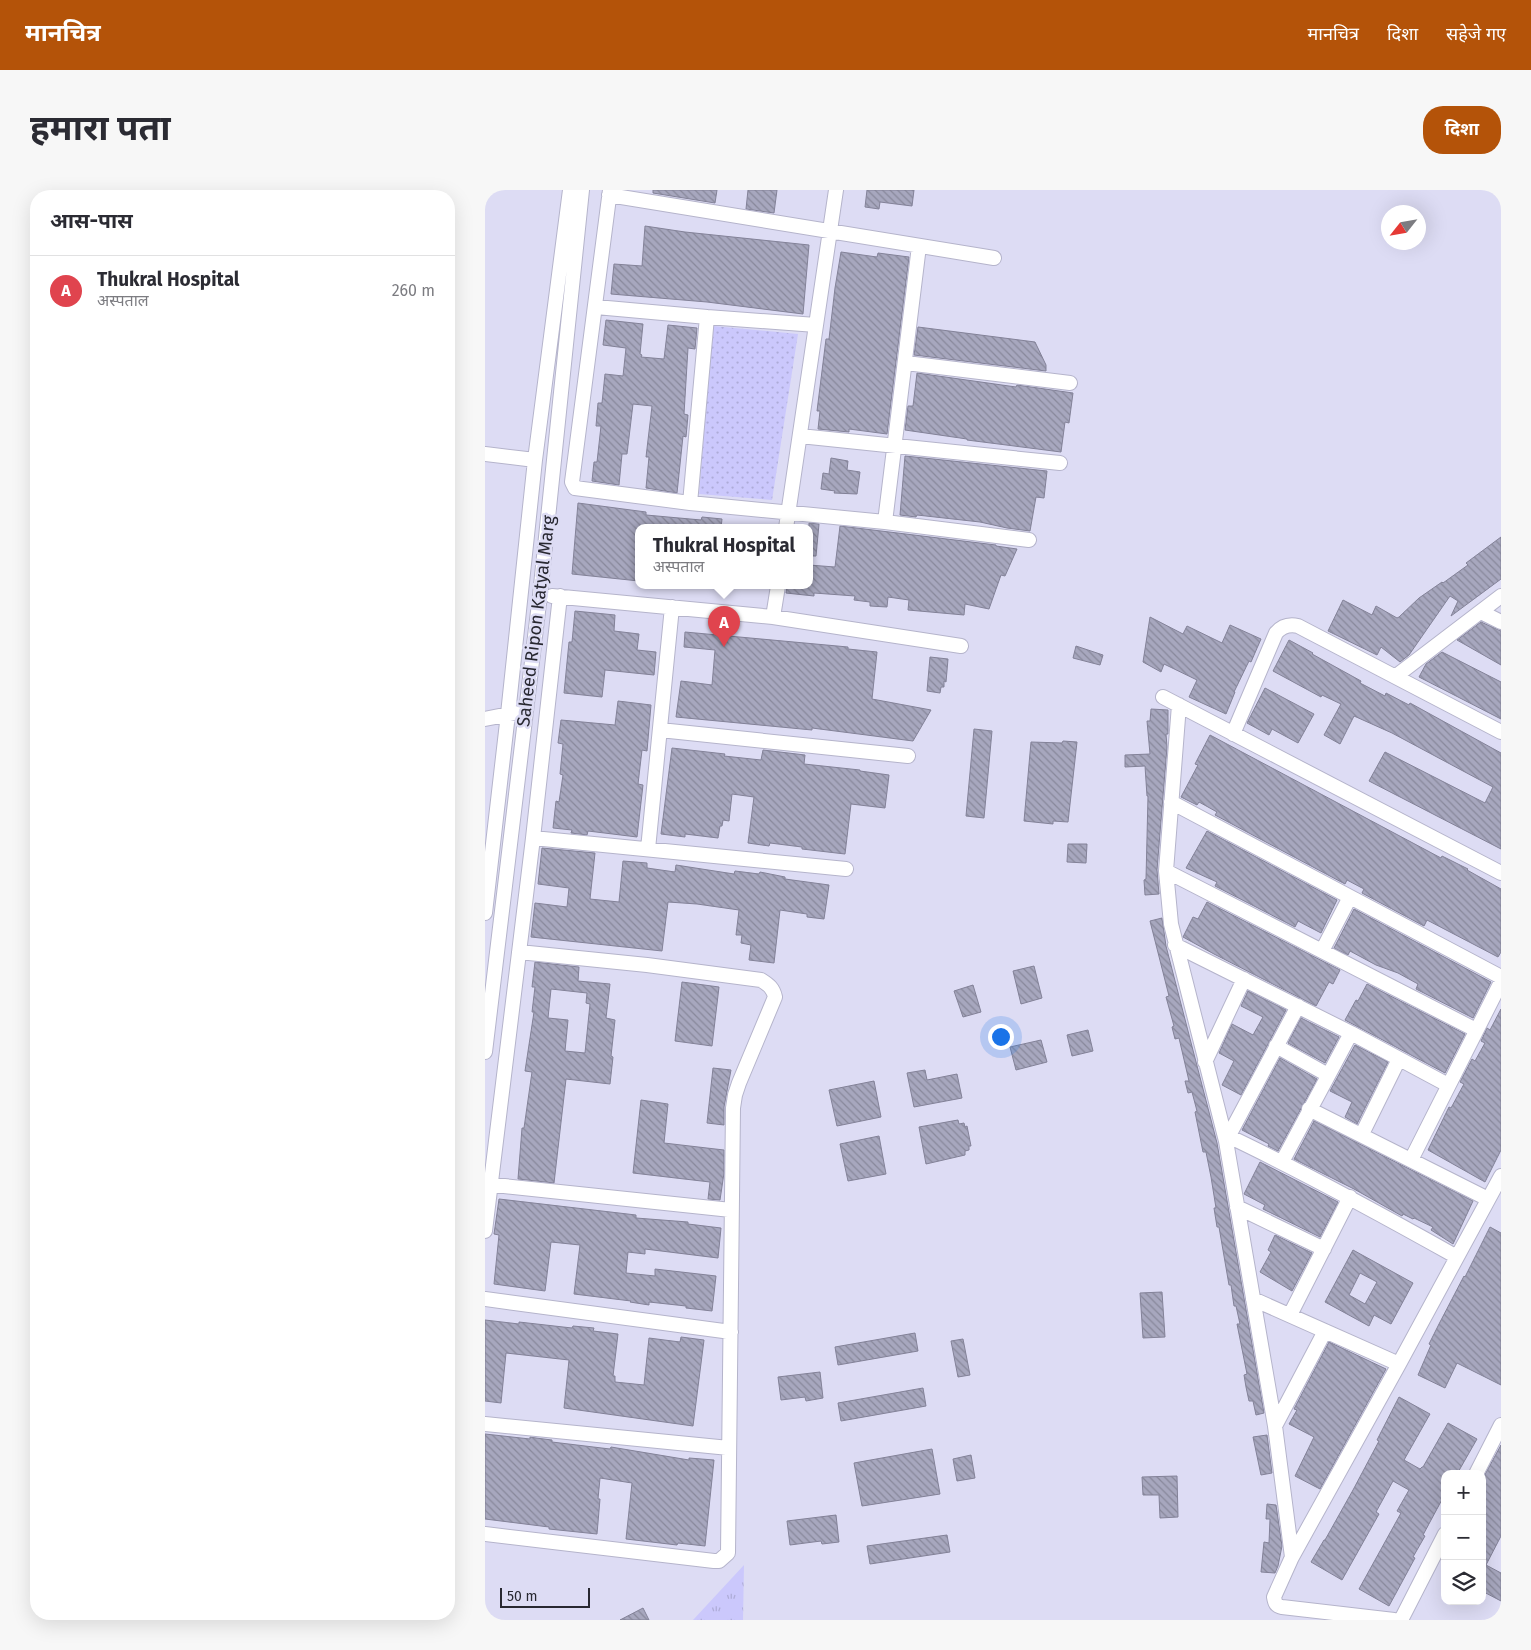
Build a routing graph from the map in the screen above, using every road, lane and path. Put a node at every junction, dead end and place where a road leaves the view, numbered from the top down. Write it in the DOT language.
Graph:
graph roads {
  1 [pos="570,190"];
  2 [pos="582,190"];
  3 [pos="836,190"];
  4 [pos="610,193"];
  5 [pos="830,231"];
  6 [pos="919,246"];
  7 [pos="994,258"];
  8 [pos="596,307"];
  9 [pos="707,317"];
  10 [pos="816,325"];
  11 [pos="906,362"];
  12 [pos="1070,383"];
  13 [pos="800,436"];
  14 [pos="894,445"];
  15 [pos="485,454"];
  16 [pos="535,460"];
  17 [pos="1060,463"];
  18 [pos="690,503"];
  19 [pos="789,514"];
  20 [pos="885,522"];
  21 [pos="787,524"];
  22 [pos="1029,540"];
  23 [pos="778,589"];
  24 [pos="521,592"];
  25 [pos="540,594"];
  26 [pos="560,596"];
  27 [pos="1501,596"];
  28 [pos="672,607"];
  29 [pos="1481,612"];
  30 [pos="773,617"];
  31 [pos="1501,622"];
  32 [pos="961,646"];
  33 [pos="1396,676"];
  34 [pos="1163,697"];
  35 [pos="1179,705"];
  36 [pos="526,712"];
  37 [pos="508,714"];
  38 [pos="485,719"];
  39 [pos="660,730"];
  40 [pos="1501,732"];
  41 [pos="1233,734"];
  42 [pos="908,756"];
  43 [pos="1171,802"];
  44 [pos="533,838"];
  45 [pos="649,849"];
  46 [pos="845,869"];
  47 [pos="1166,871"];
  48 [pos="1501,873"];
  49 [pos="1350,897"];
  50 [pos="485,913"];
  51 [pos="1175,944"];
  52 [pos="1322,951"];
  53 [pos="519,952"];
  54 [pos="1501,977"];
  55 [pos="1244,979"];
  56 [pos="1501,982"];
  57 [pos="1298,1006"];
  58 [pos="1476,1030"];
  59 [pos="1351,1033"];
  60 [pos="1276,1046"];
  61 [pos="485,1052"];
  62 [pos="1399,1059"];
  63 [pos="1205,1062"];
  64 [pos="1328,1074"];
  65 [pos="1448,1086"];
  66 [pos="1309,1109"];
  67 [pos="1362,1134"];
  68 [pos="1227,1139"];
  69 [pos="1411,1160"];
  70 [pos="1282,1162"];
  71 [pos="1501,1176"];
  72 [pos="488,1185"];
  73 [pos="1350,1197"];
  74 [pos="1488,1199"];
  75 [pos="1237,1207"];
  76 [pos="731,1210"];
  77 [pos="485,1231"];
  78 [pos="1324,1249"];
  79 [pos="1457,1257"];
  80 [pos="485,1299"];
  81 [pos="1253,1299"];
  82 [pos="1290,1315"];
  83 [pos="1325,1330"];
  84 [pos="731,1332"];
  85 [pos="1399,1364"];
  86 [pos="485,1424"];
  87 [pos="1501,1425"];
  88 [pos="1275,1426"];
  89 [pos="729,1448"];
  90 [pos="1478,1470"];
  91 [pos="485,1534"];
  92 [pos="1441,1542"];
  93 [pos="1292,1557"];
  94 [pos="1394,1620"];
  95 [pos="1401,1620"];
  1 -- 16 [label="street, Saheed Ripon Katyal Marg"];
  2 -- 25 [label="street, Saheed Ripon Katyal Marg"];
  3 -- 5 [label="street"];
  4 -- 5 [label="street"];
  4 -- 8 [label="street"];
  5 -- 6 [label="street"];
  5 -- 10 [label="street"];
  6 -- 7 [label="street"];
  6 -- 11 [label="street"];
  8 -- 9 [label="street"];
  8 -- 18 [label="street"];
  9 -- 10 [label="street"];
  9 -- 18 [label="street"];
  10 -- 13 [label="street"];
  11 -- 12 [label="street"];
  11 -- 14 [label="street"];
  13 -- 14 [label="street"];
  13 -- 19 [label="street"];
  14 -- 17 [label="street"];
  14 -- 20 [label="street"];
  15 -- 16 [label="street"];
  16 -- 24 [label="street, Saheed Ripon Katyal Marg"];
  18 -- 19 [label="street"];
  19 -- 20 [label="street"];
  19 -- 21 [label="street"];
  20 -- 22 [label="street"];
  23 -- 30 [label="street"];
  24 -- 25 [label="street"];
  24 -- 37 [label="street, Saheed Ripon Katyal Marg"];
  25 -- 26 [label="street"];
  25 -- 36 [label="street, Saheed Ripon Katyal Marg"];
  26 -- 28 [label="street"];
  26 -- 44 [label="street"];
  27 -- 29 [label="street"];
  28 -- 30 [label="street"];
  28 -- 39 [label="street"];
  29 -- 31 [label="street"];
  29 -- 33 [label="street"];
  30 -- 32 [label="street"];
  33 -- 40 [label="street"];
  33 -- 41 [label="street"];
  34 -- 35 [label="street"];
  35 -- 41 [label="street"];
  35 -- 43 [label="street"];
  36 -- 37 [label="street"];
  36 -- 61 [label="street, Saheed Ripon Katyal Marg"];
  37 -- 38 [label="street"];
  37 -- 50 [label="street, Saheed Ripon Katyal Marg"];
  39 -- 42 [label="street"];
  39 -- 45 [label="street"];
  41 -- 48 [label="street"];
  43 -- 47 [label="street"];
  43 -- 49 [label="street"];
  44 -- 45 [label="street"];
  44 -- 53 [label="street"];
  45 -- 46 [label="street"];
  47 -- 51 [label="street"];
  47 -- 52 [label="street"];
  49 -- 52 [label="street"];
  49 -- 54 [label="street"];
  51 -- 55 [label="street"];
  51 -- 63 [label="street"];
  52 -- 58 [label="street"];
  53 -- 72 [label="street"];
  53 -- 76 [label="street"];
  55 -- 57 [label="street"];
  55 -- 63 [label="street"];
  56 -- 58 [label="street"];
  57 -- 59 [label="street"];
  57 -- 60 [label="street"];
  58 -- 65 [label="street"];
  59 -- 62 [label="street"];
  59 -- 64 [label="street"];
  60 -- 64 [label="street"];
  60 -- 68 [label="street"];
  62 -- 65 [label="street"];
  62 -- 67 [label="street"];
  63 -- 68 [label="street"];
  64 -- 66 [label="street"];
  65 -- 69 [label="street"];
  66 -- 67 [label="street"];
  66 -- 70 [label="street"];
  67 -- 69 [label="street"];
  68 -- 70 [label="street"];
  68 -- 75 [label="street"];
  69 -- 74 [label="street"];
  70 -- 73 [label="street"];
  71 -- 74 [label="street"];
  72 -- 76 [label="street"];
  72 -- 77 [label="street"];
  73 -- 78 [label="street"];
  73 -- 79 [label="street"];
  74 -- 79 [label="street"];
  75 -- 78 [label="street"];
  75 -- 81 [label="street"];
  76 -- 84 [label="street"];
  78 -- 82 [label="street"];
  79 -- 85 [label="street"];
  80 -- 84 [label="street"];
  81 -- 82 [label="street"];
  81 -- 88 [label="street"];
  82 -- 83 [label="street"];
  83 -- 85 [label="street"];
  83 -- 88 [label="street"];
  84 -- 89 [label="street"];
  85 -- 93 [label="street"];
  86 -- 89 [label="street"];
  87 -- 90 [label="street"];
  88 -- 93 [label="street"];
  89 -- 91 [label="street"];
  92 -- 95 [label="street"];
  93 -- 94 [label="street"];
}
